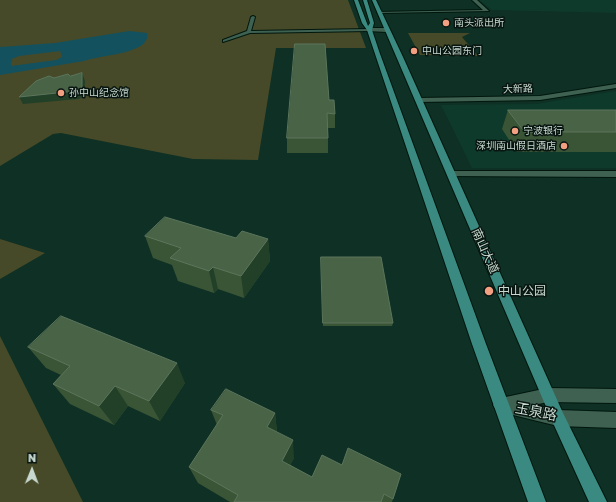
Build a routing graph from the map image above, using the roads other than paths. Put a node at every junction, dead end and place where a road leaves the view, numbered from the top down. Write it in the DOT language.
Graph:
graph roads {
  1 [pos="356,0"];
  2 [pos="365,0"];
  3 [pos="374,0"];
  4 [pos="474,0"];
  5 [pos="379,12"];
  6 [pos="253,17"];
  7 [pos="369,30"];
  8 [pos="387,30"];
  9 [pos="249,32"];
  10 [pos="225,41"];
  11 [pos="616,86"];
  12 [pos="419,100"];
  13 [pos="451,174"];
  14 [pos="616,174"];
  15 [pos="548,395"];
  16 [pos="616,396"];
  17 [pos="501,405"];
  18 [pos="558,418"];
  19 [pos="616,420"];
  20 [pos="537,502"];
  21 [pos="598,502"];
  1 -- 7 [label="main road"];
  2 -- 7 [label="main road"];
  3 -- 5 [label="main road, 南山大道"];
  4 -- 5 [label="street"];
  5 -- 8 [label="main road, 南山大道"];
  6 -- 9 [label="street"];
  7 -- 8 [label="street"];
  7 -- 9 [label="street"];
  7 -- 17 [label="main road"];
  8 -- 12 [label="main road, 南山大道"];
  9 -- 10 [label="street"];
  11 -- 12 [label="street, 大新路"];
  12 -- 13 [label="main road, 南山大道"];
  13 -- 14 [label="street"];
  13 -- 15 [label="main road, 南山大道"];
  15 -- 16 [label="street, 玉泉路"];
  15 -- 17 [label="street, 玉泉路"];
  15 -- 18 [label="main road, 南山大道"];
  17 -- 18 [label="street, 玉泉路"];
  17 -- 20 [label="main road"];
  18 -- 19 [label="street, 玉泉路"];
  18 -- 21 [label="main road, 南山大道"];
}
